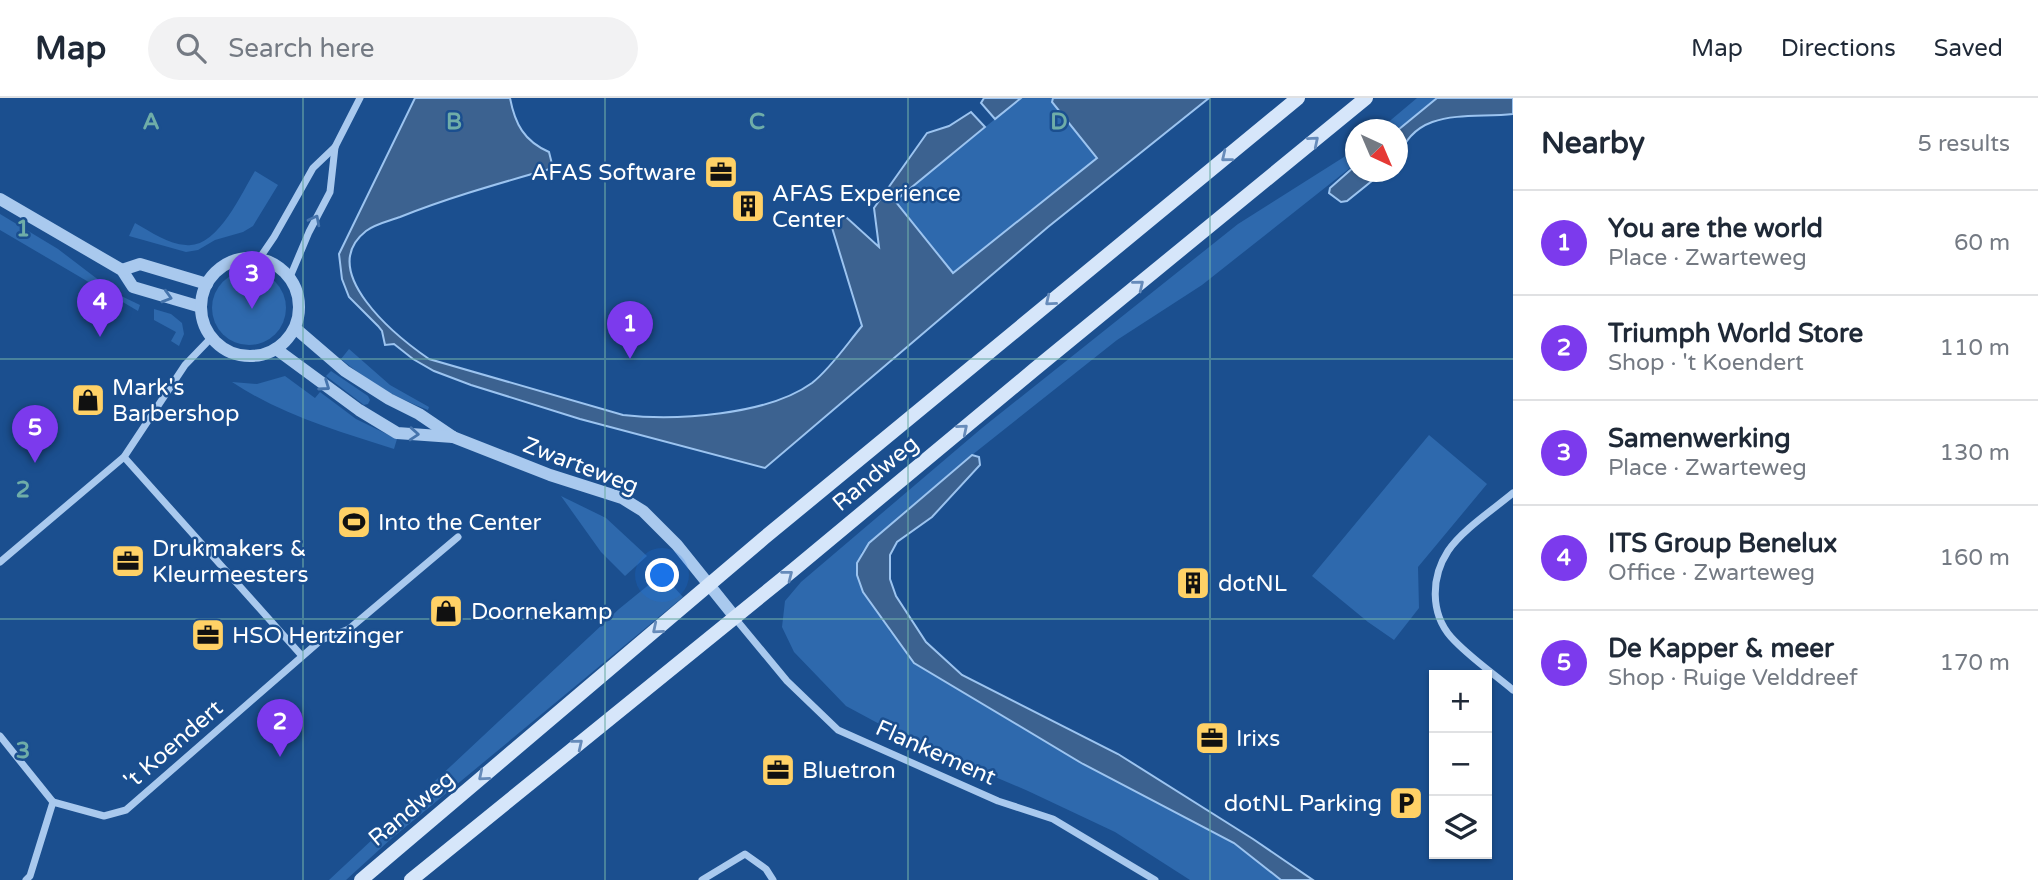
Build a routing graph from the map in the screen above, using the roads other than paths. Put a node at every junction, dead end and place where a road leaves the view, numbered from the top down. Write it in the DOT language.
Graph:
graph roads {
  1 [pos="360,98"];
  2 [pos="1297,98"];
  3 [pos="1366,98"];
  4 [pos="335,147"];
  5 [pos="0,199"];
  6 [pos="260,259"];
  7 [pos="122,270"];
  8 [pos="290,277"];
  9 [pos="207,284"];
  10 [pos="201,307"];
  11 [pos="295,328"];
  12 [pos="212,337"];
  13 [pos="276,349"];
  14 [pos="453,437"];
  15 [pos="124,457"];
  16 [pos="1513,493"];
  17 [pos="458,537"];
  18 [pos="0,562"];
  19 [pos="709,586"];
  20 [pos="734,616"];
  21 [pos="302,656"];
  22 [pos="1513,690"];
  23 [pos="0,736"];
  24 [pos="53,802"];
  25 [pos="26,880"];
  26 [pos="361,880"];
  27 [pos="411,880"];
  28 [pos="702,880"];
  29 [pos="773,880"];
  30 [pos="1155,880"];
  1 -- 4 [label="street"];
  2 -- 19 [label="main road, Randweg, one-way"];
  20 -- 3 [label="main road, Randweg, one-way"];
  4 -- 6 [label="street"];
  8 -- 4 [label="street, one-way"];
  5 -- 7 [label="street"];
  6 -- 8 [label="street"];
  6 -- 9 [label="street"];
  7 -- 9 [label="street"];
  7 -- 10 [label="street, one-way"];
  8 -- 11 [label="street"];
  9 -- 10 [label="street"];
  10 -- 12 [label="street"];
  11 -- 13 [label="street"];
  11 -- 14 [label="street, Zwarteweg"];
  12 -- 13 [label="street"];
  12 -- 15 [label="street"];
  13 -- 14 [label="street, Zwarteweg, one-way"];
  14 -- 19 [label="street, Zwarteweg"];
  15 -- 18 [label="street"];
  15 -- 21 [label="street"];
  16 -- 22 [label="street"];
  17 -- 21 [label="street, 't Koendert"];
  19 -- 20 [label="street, Zwarteweg"];
  19 -- 26 [label="main road, Randweg, one-way"];
  27 -- 20 [label="main road, Randweg, one-way"];
  20 -- 30 [label="street, Flankement"];
  21 -- 24 [label="street, 't Koendert"];
  23 -- 24 [label="street"];
  24 -- 25 [label="street"];
  28 -- 29 [label="street"];
}
